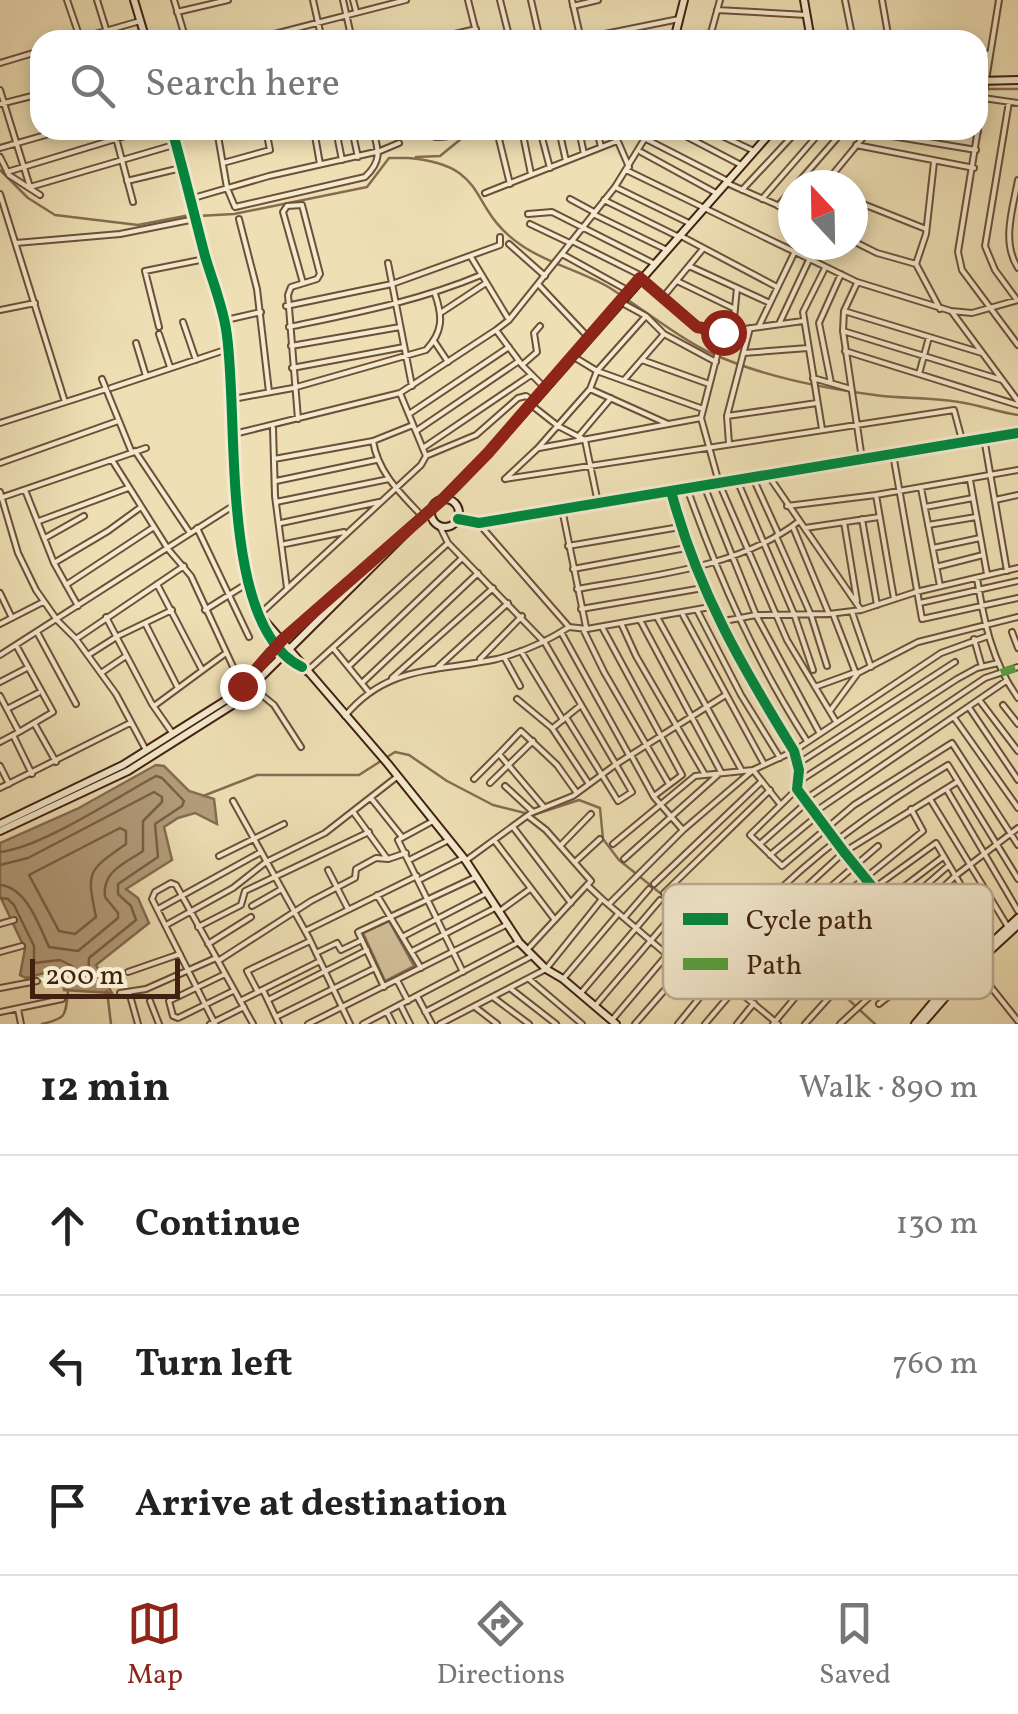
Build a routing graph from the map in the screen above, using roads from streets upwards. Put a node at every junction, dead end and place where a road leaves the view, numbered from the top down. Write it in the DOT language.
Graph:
graph roads {
  1 [pos="67,0"];
  2 [pos="96,0"];
  3 [pos="134,0"];
  4 [pos="174,0"];
  5 [pos="228,0"];
  6 [pos="313,0"];
  7 [pos="343,0"];
  8 [pos="354,0"];
  9 [pos="406,0"];
  10 [pos="468,0"];
  11 [pos="500,0"];
  12 [pos="531,0"];
  13 [pos="598,0"];
  14 [pos="684,0"];
  15 [pos="720,0"];
  16 [pos="804,0"];
  17 [pos="845,0"];
  18 [pos="882,0"];
  19 [pos="999,0"];
  20 [pos="572,3"];
  21 [pos="718,10"];
  22 [pos="356,11"];
  23 [pos="177,12"];
  24 [pos="346,14"];
  25 [pos="807,16"];
  26 [pos="679,19"];
  27 [pos="140,20"];
  28 [pos="318,24"];
  29 [pos="476,29"];
  30 [pos="75,30"];
  31 [pos="106,30"];
  32 [pos="143,30"];
  33 [pos="183,30"];
  34 [pos="293,30"];
  35 [pos="320,30"];
  36 [pos="350,30"];
  37 [pos="472,30"];
  38 [pos="508,30"];
  39 [pos="538,30"];
  40 [pos="578,30"];
  41 [pos="627,30"];
  42 [pos="676,30"];
  43 [pos="712,30"];
  44 [pos="809,30"];
  45 [pos="851,30"];
  46 [pos="887,30"];
  47 [pos="30,53"];
  48 [pos="990,54"];
  49 [pos="988,62"];
  50 [pos="0,63"];
  51 [pos="1018,80"];
  52 [pos="988,82"];
  53 [pos="0,90"];
  54 [pos="30,97"];
  55 [pos="988,97"];
  56 [pos="1008,102"];
  57 [pos="1018,103"];
  58 [pos="2,104"];
  59 [pos="30,139"];
  60 [pos="117,140"];
  61 [pos="175,140"];
  62 [pos="218,140"];
  63 [pos="268,140"];
  64 [pos="316,140"];
  65 [pos="338,140"];
  66 [pos="354,140"];
  67 [pos="376,140"];
  68 [pos="499,140"];
  69 [pos="524,140"];
  70 [pos="543,140"];
  71 [pos="561,140"];
  72 [pos="581,140"];
  73 [pos="599,140"];
  74 [pos="645,140"];
  75 [pos="648,140"];
  76 [pos="693,140"];
  77 [pos="731,140"];
  78 [pos="764,140"];
  79 [pos="789,140"];
  80 [pos="813,140"];
  81 [pos="835,140"];
  82 [pos="861,140"];
  83 [pos="919,140"];
  84 [pos="978,140"];
  85 [pos="617,141"];
  86 [pos="18,142"];
  87 [pos="399,142"];
  88 [pos="176,144"];
  89 [pos="856,146"];
  90 [pos="601,147"];
  91 [pos="0,148"];
  92 [pos="976,150"];
  93 [pos="380,151"];
  94 [pos="754,151"];
  95 [pos="639,152"];
  96 [pos="584,154"];
  97 [pos="358,157"];
  98 [pos="0,158"];
  99 [pos="342,160"];
  100 [pos="122,161"];
  101 [pos="566,161"];
  102 [pos="934,162"];
  103 [pos="223,163"];
  104 [pos="320,164"];
  105 [pos="742,165"];
  106 [pos="24,167"];
  107 [pos="182,168"];
  108 [pos="550,168"];
  109 [pos="628,168"];
  110 [pos="974,168"];
  111 [pos="809,170"];
  112 [pos="836,170"];
  113 [pos="7,172"];
  114 [pos="531,174"];
  115 [pos="1018,180"];
  116 [pos="128,181"];
  117 [pos="726,182"];
  118 [pos="510,184"];
  119 [pos="615,187"];
  120 [pos="30,188"];
  121 [pos="227,188"];
  122 [pos="742,190"];
  123 [pos="0,194"];
  124 [pos="486,194"];
  125 [pos="716,194"];
  126 [pos="40,195"];
  127 [pos="570,199"];
  128 [pos="762,199"];
  129 [pos="604,200"];
  130 [pos="133,202"];
  131 [pos="191,202"];
  132 [pos="778,206"];
  133 [pos="868,206"];
  134 [pos="703,208"];
  135 [pos="593,213"];
  136 [pos="528,214"];
  137 [pos="196,219"];
  138 [pos="239,219"];
  139 [pos="689,223"];
  140 [pos="530,224"];
  141 [pos="582,229"];
  142 [pos="926,229"];
  143 [pos="500,236"];
  144 [pos="678,236"];
  145 [pos="571,242"];
  146 [pos="16,243"];
  147 [pos="508,244"];
  148 [pos="778,246"];
  149 [pos="868,248"];
  150 [pos="666,249"];
  151 [pos="702,250"];
  152 [pos="561,256"];
  153 [pos="470,257"];
  154 [pos="206,259"];
  155 [pos="791,260"];
  156 [pos="809,260"];
  157 [pos="388,263"];
  158 [pos="653,264"];
  159 [pos="916,264"];
  160 [pos="689,266"];
  161 [pos="825,268"];
  162 [pos="1018,268"];
  163 [pos="841,274"];
  164 [pos="482,276"];
  165 [pos="545,276"];
  166 [pos="641,278"];
  167 [pos="676,281"];
  168 [pos="302,282"];
  169 [pos="857,282"];
  170 [pos="486,283"];
  171 [pos="392,284"];
  172 [pos="538,284"];
  173 [pos="777,287"];
  174 [pos="737,288"];
  175 [pos="435,294"];
  176 [pos="624,296"];
  177 [pos="662,298"];
  178 [pos="1018,300"];
  179 [pos="35,304"];
  180 [pos="770,304"];
  181 [pos="395,305"];
  182 [pos="286,306"];
  183 [pos="940,308"];
  184 [pos="991,308"];
  185 [pos="735,309"];
  186 [pos="0,310"];
  187 [pos="844,310"];
  188 [pos="951,311"];
  189 [pos="261,312"];
  190 [pos="442,312"];
  191 [pos="646,316"];
  192 [pos="509,320"];
  193 [pos="224,321"];
  194 [pos="804,321"];
  195 [pos="182,322"];
  196 [pos="779,324"];
  197 [pos="540,326"];
  198 [pos="760,326"];
  199 [pos="289,327"];
  200 [pos="400,327"];
  201 [pos="750,328"];
  202 [pos="496,330"];
  203 [pos="733,330"];
  204 [pos="842,331"];
  205 [pos="723,332"];
  206 [pos="664,334"];
  207 [pos="588,337"];
  208 [pos="929,337"];
  209 [pos="1016,339"];
  210 [pos="434,341"];
  211 [pos="136,344"];
  212 [pos="1018,345"];
  213 [pos="290,346"];
  214 [pos="508,346"];
  215 [pos="404,347"];
  216 [pos="808,348"];
  217 [pos="228,349"];
  218 [pos="845,351"];
  219 [pos="982,353"];
  220 [pos="744,355"];
  221 [pos="572,356"];
  222 [pos="924,356"];
  223 [pos="406,358"];
  224 [pos="196,360"];
  225 [pos="642,360"];
  226 [pos="448,362"];
  227 [pos="716,362"];
  228 [pos="521,363"];
  229 [pos="170,368"];
  230 [pos="292,368"];
  231 [pos="597,371"];
  232 [pos="919,374"];
  233 [pos="531,375"];
  234 [pos="146,376"];
  235 [pos="102,379"];
  236 [pos="624,380"];
  237 [pos="814,380"];
  238 [pos="1002,380"];
  239 [pos="831,382"];
  240 [pos="709,384"];
  241 [pos="412,386"];
  242 [pos="544,387"];
  243 [pos="109,388"];
  244 [pos="294,388"];
  245 [pos="590,389"];
  246 [pos="851,390"];
  247 [pos="269,392"];
  248 [pos="400,393"];
  249 [pos="611,398"];
  250 [pos="233,399"];
  251 [pos="65,402"];
  252 [pos="532,402"];
  253 [pos="818,403"];
  254 [pos="1018,403"];
  255 [pos="704,409"];
  256 [pos="408,414"];
  257 [pos="727,416"];
  258 [pos="701,418"];
  259 [pos="298,419"];
  260 [pos="118,422"];
  261 [pos="0,423"];
  262 [pos="856,423"];
  263 [pos="672,425"];
  264 [pos="273,426"];
  265 [pos="558,426"];
  266 [pos="414,428"];
  267 [pos="822,429"];
  268 [pos="1018,433"];
  269 [pos="234,434"];
  270 [pos="578,437"];
  271 [pos="984,438"];
  272 [pos="585,440"];
  273 [pos="374,441"];
  274 [pos="962,442"];
  275 [pos="729,444"];
  276 [pos="709,447"];
  277 [pos="146,448"];
  278 [pos="423,448"];
  279 [pos="538,448"];
  280 [pos="134,452"];
  281 [pos="893,454"];
  282 [pos="426,456"];
  283 [pos="274,459"];
  284 [pos="862,459"];
  285 [pos="112,460"];
  286 [pos="376,460"];
  287 [pos="0,463"];
  288 [pos="590,466"];
  289 [pos="1018,470"];
  290 [pos="768,474"];
  291 [pos="991,476"];
  292 [pos="753,477"];
  293 [pos="389,479"];
  294 [pos="737,480"];
  295 [pos="970,480"];
  296 [pos="276,481"];
  297 [pos="719,483"];
  298 [pos="704,485"];
  299 [pos="394,487"];
  300 [pos="130,488"];
  301 [pos="687,488"];
  302 [pos="922,488"];
  303 [pos="25,490"];
  304 [pos="670,491"];
  305 [pos="898,492"];
  306 [pos="876,495"];
  307 [pos="1,496"];
  308 [pos="1018,496"];
  309 [pos="973,498"];
  310 [pos="442,500"];
  311 [pos="995,500"];
  312 [pos="276,502"];
  313 [pos="379,502"];
  314 [pos="236,503"];
  315 [pos="598,503"];
  316 [pos="787,506"];
  317 [pos="141,507"];
  318 [pos="925,507"];
  319 [pos="432,508"];
  320 [pos="562,509"];
  321 [pos="84,516"];
  322 [pos="422,516"];
  323 [pos="880,516"];
  324 [pos="976,516"];
  325 [pos="458,519"];
  326 [pos="38,520"];
  327 [pos="862,520"];
  328 [pos="844,522"];
  329 [pos="279,523"];
  330 [pos="479,523"];
  331 [pos="796,524"];
  332 [pos="440,526"];
  333 [pos="928,526"];
  334 [pos="154,527"];
  335 [pos="680,527"];
  336 [pos="197,528"];
  337 [pos="805,528"];
  338 [pos="348,532"];
  339 [pos="190,533"];
  340 [pos="777,534"];
  341 [pos="44,538"];
  342 [pos="980,538"];
  343 [pos="763,542"];
  344 [pos="448,543"];
  345 [pos="282,544"];
  346 [pos="568,546"];
  347 [pos="687,548"];
  348 [pos="746,548"];
  349 [pos="932,548"];
  350 [pos="168,549"];
  351 [pos="983,555"];
  352 [pos="731,556"];
  353 [pos="462,558"];
  354 [pos="713,562"];
  355 [pos="54,563"];
  356 [pos="184,566"];
  357 [pos="936,567"];
  358 [pos="694,568"];
  359 [pos="1018,568"];
  360 [pos="573,569"];
  361 [pos="1008,571"];
  362 [pos="478,574"];
  363 [pos="987,576"];
  364 [pos="977,578"];
  365 [pos="1018,581"];
  366 [pos="248,583"];
  367 [pos="157,584"];
  368 [pos="66,585"];
  369 [pos="940,587"];
  370 [pos="287,588"];
  371 [pos="493,588"];
  372 [pos="703,588"];
  373 [pos="577,589"];
  374 [pos="979,590"];
  375 [pos="916,592"];
  376 [pos="0,593"];
  377 [pos="230,596"];
  378 [pos="1018,598"];
  379 [pos="894,599"];
  380 [pos="43,602"];
  381 [pos="508,602"];
  382 [pos="919,604"];
  383 [pos="877,605"];
  384 [pos="78,606"];
  385 [pos="712,606"];
  386 [pos="982,606"];
  387 [pos="581,608"];
  388 [pos="859,608"];
  389 [pos="172,610"];
  390 [pos="206,610"];
  391 [pos="697,610"];
  392 [pos="258,612"];
  393 [pos="852,612"];
  394 [pos="682,614"];
  395 [pos="777,614"];
  396 [pos="794,614"];
  397 [pos="831,614"];
  398 [pos="756,615"];
  399 [pos="811,615"];
  400 [pos="522,616"];
  401 [pos="106,617"];
  402 [pos="657,617"];
  403 [pos="1018,617"];
  404 [pos="12,618"];
  405 [pos="737,618"];
  406 [pos="57,620"];
  407 [pos="640,620"];
  408 [pos="719,622"];
  409 [pos="145,623"];
  410 [pos="622,623"];
  411 [pos="0,624"];
  412 [pos="984,624"];
  413 [pos="569,627"];
  414 [pos="602,627"];
  415 [pos="585,629"];
  416 [pos="37,632"];
  417 [pos="561,632"];
  418 [pos="1012,632"];
  419 [pos="118,636"];
  420 [pos="988,636"];
  421 [pos="248,637"];
  422 [pos="76,638"];
  423 [pos="974,640"];
  424 [pos="545,643"];
  425 [pos="16,645"];
  426 [pos="0,646"];
  427 [pos="282,646"];
  428 [pos="333,648"];
  429 [pos="1018,648"];
  430 [pos="521,651"];
  431 [pos="226,653"];
  432 [pos="2,654"];
  433 [pos="127,654"];
  434 [pos="88,655"];
  435 [pos="504,657"];
  436 [pos="478,662"];
  437 [pos="955,662"];
  438 [pos="998,663"];
  439 [pos="349,666"];
  440 [pos="827,666"];
  441 [pos="982,666"];
  442 [pos="438,667"];
  443 [pos="872,667"];
  444 [pos="27,668"];
  445 [pos="1018,668"];
  446 [pos="304,669"];
  447 [pos="202,670"];
  448 [pos="813,670"];
  449 [pos="100,672"];
  450 [pos="856,672"];
  451 [pos="1001,673"];
  452 [pos="0,682"];
  453 [pos="363,682"];
  454 [pos="388,682"];
  455 [pos="1006,682"];
  456 [pos="242,686"];
  457 [pos="520,686"];
  458 [pos="252,687"];
  459 [pos="178,688"];
  460 [pos="815,688"];
  461 [pos="368,691"];
  462 [pos="40,692"];
  463 [pos="0,696"];
  464 [pos="724,696"];
  465 [pos="1018,698"];
  466 [pos="518,699"];
  467 [pos="980,701"];
  468 [pos="76,704"];
  469 [pos="1002,704"];
  470 [pos="582,705"];
  471 [pos="154,706"];
  472 [pos="706,706"];
  473 [pos="969,708"];
  474 [pos="7,709"];
  475 [pos="830,711"];
  476 [pos="345,716"];
  477 [pos="691,716"];
  478 [pos="565,718"];
  479 [pos="955,719"];
  480 [pos="836,720"];
  481 [pos="34,723"];
  482 [pos="130,723"];
  483 [pos="1018,724"];
  484 [pos="675,727"];
  485 [pos="552,728"];
  486 [pos="818,732"];
  487 [pos="16,733"];
  488 [pos="174,734"];
  489 [pos="661,736"];
  490 [pos="533,741"];
  491 [pos="807,741"];
  492 [pos="0,742"];
  493 [pos="646,746"];
  494 [pos="301,748"];
  495 [pos="146,750"];
  496 [pos="794,751"];
  497 [pos="1018,752"];
  498 [pos="498,754"];
  499 [pos="630,755"];
  500 [pos="780,758"];
  501 [pos="56,762"];
  502 [pos="764,764"];
  503 [pos="798,764"];
  504 [pos="509,765"];
  505 [pos="614,765"];
  506 [pos="0,766"];
  507 [pos="753,770"];
  508 [pos="742,771"];
  509 [pos="721,772"];
  510 [pos="704,773"];
  511 [pos="32,774"];
  512 [pos="601,775"];
  513 [pos="398,776"];
  514 [pos="474,779"];
  515 [pos="1018,780"];
  516 [pos="762,781"];
  517 [pos="798,782"];
  518 [pos="958,782"];
  519 [pos="490,783"];
  520 [pos="9,784"];
  521 [pos="589,784"];
  522 [pos="669,784"];
  523 [pos="505,786"];
  524 [pos="0,788"];
  525 [pos="946,788"];
  526 [pos="770,790"];
  527 [pos="798,790"];
  528 [pos="577,793"];
  529 [pos="654,796"];
  530 [pos="371,798"];
  531 [pos="930,798"];
  532 [pos="234,801"];
  533 [pos="805,802"];
  534 [pos="660,804"];
  535 [pos="780,804"];
  536 [pos="543,806"];
  537 [pos="1018,808"];
  538 [pos="911,809"];
  539 [pos="354,813"];
  540 [pos="530,814"];
  541 [pos="592,814"];
  542 [pos="816,814"];
  543 [pos="670,818"];
  544 [pos="433,820"];
  545 [pos="284,824"];
  546 [pos="512,827"];
  547 [pos="0,828"];
  548 [pos="826,828"];
  549 [pos="1018,828"];
  550 [pos="683,830"];
  551 [pos="369,832"];
  552 [pos="1010,834"];
  553 [pos="253,837"];
  554 [pos="402,837"];
  555 [pos="600,839"];
  556 [pos="449,840"];
  557 [pos="494,840"];
  558 [pos="835,840"];
  559 [pos="613,844"];
  560 [pos="760,844"];
  561 [pos="997,845"];
  562 [pos="1018,845"];
  563 [pos="560,846"];
  564 [pos="878,846"];
  565 [pos="261,852"];
  566 [pos="844,852"];
  567 [pos="406,853"];
  568 [pos="770,854"];
  569 [pos="985,854"];
  570 [pos="219,856"];
  571 [pos="943,857"];
  572 [pos="464,859"];
  573 [pos="624,859"];
  574 [pos="388,860"];
  575 [pos="409,860"];
  576 [pos="266,862"];
  577 [pos="574,862"];
  578 [pos="855,865"];
  579 [pos="948,866"];
  580 [pos="969,866"];
  581 [pos="328,870"];
  582 [pos="476,876"];
  583 [pos="864,876"];
  584 [pos="273,877"];
  585 [pos="954,877"];
  586 [pos="418,878"];
  587 [pos="1018,879"];
  588 [pos="654,884"];
  589 [pos="673,884"];
  590 [pos="787,884"];
  591 [pos="809,884"];
  592 [pos="835,884"];
  593 [pos="856,884"];
  594 [pos="871,884"];
  595 [pos="880,884"];
  596 [pos="906,884"];
  597 [pos="927,884"];
  598 [pos="947,884"];
  599 [pos="958,884"];
  600 [pos="980,884"];
  601 [pos="588,885"];
  602 [pos="337,888"];
  603 [pos="649,889"];
  604 [pos="280,890"];
  605 [pos="530,890"];
  606 [pos="487,892"];
  607 [pos="182,895"];
  608 [pos="376,895"];
  609 [pos="602,899"];
  610 [pos="428,900"];
  611 [pos="660,900"];
  612 [pos="571,903"];
  613 [pos="609,904"];
  614 [pos="993,904"];
  615 [pos="252,906"];
  616 [pos="158,909"];
  617 [pos="348,909"];
  618 [pos="498,909"];
  619 [pos="190,912"];
  620 [pos="295,912"];
  621 [pos="392,916"];
  622 [pos="621,916"];
  623 [pos="252,917"];
  624 [pos="437,918"];
  625 [pos="1018,918"];
  626 [pos="14,920"];
  627 [pos="555,920"];
  628 [pos="0,924"];
  629 [pos="508,924"];
  630 [pos="635,926"];
  631 [pos="663,926"];
  632 [pos="168,928"];
  633 [pos="198,928"];
  634 [pos="1009,929"];
  635 [pos="305,930"];
  636 [pos="445,935"];
  637 [pos="404,936"];
  638 [pos="651,939"];
  639 [pos="993,939"];
  640 [pos="362,940"];
  641 [pos="310,941"];
  642 [pos="520,942"];
  643 [pos="995,942"];
  644 [pos="208,944"];
  645 [pos="22,946"];
  646 [pos="367,950"];
  647 [pos="663,950"];
  648 [pos="412,951"];
  649 [pos="0,952"];
  650 [pos="453,952"];
  651 [pos="316,953"];
  652 [pos="530,953"];
  653 [pos="181,954"];
  654 [pos="663,957"];
  655 [pos="217,959"];
  656 [pos="320,961"];
  657 [pos="375,968"];
  658 [pos="422,968"];
  659 [pos="546,969"];
  660 [pos="190,971"];
  661 [pos="324,971"];
  662 [pos="128,972"];
  663 [pos="462,972"];
  664 [pos="225,974"];
  665 [pos="563,978"];
  666 [pos="529,979"];
  667 [pos="397,980"];
  668 [pos="37,981"];
  669 [pos="384,987"];
  670 [pos="0,988"];
  671 [pos="198,988"];
  672 [pos="511,988"];
  673 [pos="333,989"];
  674 [pos="234,990"];
  675 [pos="663,990"];
  676 [pos="993,990"];
  677 [pos="260,991"];
  678 [pos="129,992"];
  679 [pos="120,993"];
  680 [pos="580,994"];
  681 [pos="417,996"];
  682 [pos="494,998"];
  683 [pos="699,999"];
  684 [pos="725,999"];
  685 [pos="750,999"];
  686 [pos="793,999"];
  687 [pos="828,999"];
  688 [pos="864,999"];
  689 [pos="885,999"];
  690 [pos="940,999"];
  691 [pos="62,1000"];
  692 [pos="268,1000"];
  693 [pos="150,1001"];
  694 [pos="408,1001"];
  695 [pos="754,1002"];
  696 [pos="242,1004"];
  697 [pos="879,1004"];
  698 [pos="206,1005"];
  699 [pos="400,1005"];
  700 [pos="595,1006"];
  701 [pos="342,1007"];
  702 [pos="476,1007"];
  703 [pos="18,1008"];
  704 [pos="0,1012"];
  705 [pos="387,1012"];
  706 [pos="426,1012"];
  707 [pos="456,1016"];
  708 [pos="276,1018"];
  709 [pos="1018,1021"];
  710 [pos="614,1022"];
  711 [pos="21,1023"];
  712 [pos="213,1023"];
  713 [pos="776,1023"];
  714 [pos="138,1024"];
  715 [pos="159,1024"];
  716 [pos="253,1024"];
  717 [pos="280,1024"];
  718 [pos="308,1024"];
  719 [pos="350,1024"];
  720 [pos="363,1024"];
  721 [pos="393,1024"];
  722 [pos="410,1024"];
  723 [pos="432,1024"];
  724 [pos="440,1024"];
  725 [pos="466,1024"];
  726 [pos="498,1024"];
  727 [pos="529,1024"];
  728 [pos="556,1024"];
  729 [pos="582,1024"];
  730 [pos="635,1024"];
  731 [pos="678,1024"];
  732 [pos="705,1024"];
  733 [pos="737,1024"];
  734 [pos="805,1024"];
  735 [pos="840,1024"];
  736 [pos="919,1024"];
  1 -- 30 [label="street"];
  2 -- 31 [label="street"];
  3 -- 27 [label="street"];
  4 -- 23 [label="street"];
  5 -- 23 [label="street"];
  6 -- 28 [label="street"];
  7 -- 24 [label="street"];
  8 -- 22 [label="street"];
  9 -- 22 [label="street"];
  10 -- 29 [label="street"];
  11 -- 38 [label="street"];
  12 -- 39 [label="street"];
  13 -- 20 [label="street"];
  14 -- 26 [label="street"];
  15 -- 21 [label="street"];
  16 -- 25 [label="street"];
  17 -- 45 [label="street"];
  18 -- 46 [label="street"];
  19 -- 48 [label="street"];
  20 -- 40 [label="street"];
  21 -- 25 [label="street"];
  21 -- 43 [label="street"];
  22 -- 24 [label="street"];
  23 -- 33 [label="street"];
  24 -- 28 [label="street"];
  24 -- 36 [label="street"];
  25 -- 44 [label="street"];
  26 -- 41 [label="street"];
  26 -- 42 [label="street"];
  27 -- 31 [label="street"];
  27 -- 32 [label="street"];
  28 -- 34 [label="street"];
  28 -- 35 [label="street"];
  29 -- 37 [label="street"];
  47 -- 50 [label="street"];
  48 -- 49 [label="street"];
  51 -- 52 [label="street"];
  53 -- 58 [label="street"];
  54 -- 58 [label="street"];
  55 -- 56 [label="street"];
  56 -- 57 [label="street"];
  56 -- 178 [label="street"];
  58 -- 86 [label="street"];
  59 -- 86 [label="street"];
  60 -- 100 [label="street"];
  60 -- 106 [label="street"];
  61 -- 88 [label="street"];
  62 -- 103 [label="street"];
  63 -- 103 [label="street"];
  64 -- 104 [label="street"];
  65 -- 99 [label="street"];
  66 -- 97 [label="street"];
  67 -- 93 [label="street"];
  68 -- 118 [label="street"];
  69 -- 114 [label="street"];
  70 -- 108 [label="street"];
  71 -- 101 [label="street"];
  72 -- 96 [label="street"];
  73 -- 90 [label="street"];
  74 -- 95 [label="street"];
  75 -- 117 [label="street"];
  76 -- 105 [label="street"];
  77 -- 94 [label="street"];
  78 -- 94 [label="street"];
  79 -- 122 [label="street"];
  80 -- 128 [label="street"];
  81 -- 111 [label="street"];
  82 -- 89 [label="street"];
  83 -- 92 [label="street"];
  84 -- 92 [label="street"];
  85 -- 90 [label="street"];
  85 -- 109 [label="street"];
  86 -- 91 [label="street"];
  86 -- 106 [label="street"];
  87 -- 93 [label="street"];
  88 -- 100 [label="street"];
  88 -- 107 [label="street"];
  89 -- 102 [label="street"];
  89 -- 112 [label="street"];
  90 -- 96 [label="street"];
  92 -- 110 [label="street"];
  93 -- 97 [label="street"];
  93 -- 121 [label="street"];
  94 -- 105 [label="street"];
  95 -- 109 [label="street"];
  95 -- 125 [label="street"];
  96 -- 101 [label="street"];
  97 -- 99 [label="street"];
  98 -- 113 [label="street"];
  99 -- 104 [label="street"];
  100 -- 116 [label="street"];
  100 -- 120 [label="street"];
  101 -- 108 [label="street"];
  102 -- 110 [label="street"];
  102 -- 142 [label="street"];
  103 -- 121 [label="street"];
  104 -- 121 [label="street"];
  105 -- 117 [label="street"];
  106 -- 113 [label="street"];
  106 -- 120 [label="street"];
  107 -- 116 [label="street"];
  107 -- 131 [label="street"];
  108 -- 114 [label="street"];
  109 -- 119 [label="street"];
  109 -- 134 [label="street"];
  110 -- 184 [label="street"];
  113 -- 120 [label="street"];
  114 -- 118 [label="street"];
  115 -- 162 [label="street"];
  116 -- 130 [label="street"];
  117 -- 122 [label="street"];
  117 -- 125 [label="street"];
  118 -- 124 [label="street"];
  119 -- 129 [label="street"];
  119 -- 139 [label="street"];
  120 -- 126 [label="street"];
  121 -- 131 [label="street"];
  122 -- 128 [label="street"];
  123 -- 146 [label="street"];
  125 -- 134 [label="street"];
  127 -- 135 [label="street"];
  128 -- 132 [label="street"];
  129 -- 135 [label="street"];
  129 -- 144 [label="street"];
  131 -- 137 [label="street"];
  133 -- 142 [label="street"];
  134 -- 139 [label="street"];
  134 -- 148 [label="street"];
  135 -- 141 [label="street"];
  135 -- 150 [label="street"];
  136 -- 141 [label="street"];
  137 -- 146 [label="street"];
  137 -- 154 [label="street"];
  138 -- 189 [label="street"];
  139 -- 144 [label="street"];
  140 -- 145 [label="street"];
  141 -- 145 [label="street"];
  141 -- 158 [label="street"];
  142 -- 159 [label="street"];
  143 -- 153 [label="street"];
  144 -- 150 [label="street"];
  144 -- 151 [label="street"];
  145 -- 152 [label="street"];
  145 -- 166 [label="street"];
  146 -- 179 [label="street"];
  147 -- 165 [label="street"];
  149 -- 159 [label="street"];
  150 -- 158 [label="street"];
  151 -- 160 [label="street"];
  151 -- 173 [label="street"];
  152 -- 165 [label="street"];
  152 -- 176 [label="street"];
  153 -- 164 [label="street"];
  153 -- 171 [label="street"];
  154 -- 193 [label="street"];
  154 -- 229 [label="street"];
  155 -- 173 [label="street"];
  156 -- 161 [label="street"];
  156 -- 196 [label="street"];
  157 -- 171 [label="street"];
  158 -- 166 [label="street"];
  159 -- 183 [label="street"];
  160 -- 167 [label="street"];
  160 -- 174 [label="street"];
  161 -- 163 [label="street"];
  161 -- 194 [label="street"];
  163 -- 169 [label="street"];
  163 -- 239 [label="street"];
  164 -- 170 [label="street"];
  164 -- 175 [label="street"];
  165 -- 172 [label="street"];
  166 -- 176 [label="street"];
  166 -- 177 [label="street"];
  167 -- 177 [label="street"];
  167 -- 185 [label="street"];
  168 -- 168 [label="street"];
  168 -- 182 [label="street"];
  169 -- 183 [label="street"];
  169 -- 187 [label="street"];
  170 -- 190 [label="street"];
  170 -- 192 [label="street"];
  171 -- 181 [label="street"];
  171 -- 182 [label="street"];
  172 -- 192 [label="street"];
  172 -- 207 [label="street"];
  173 -- 180 [label="street"];
  174 -- 180 [label="street"];
  174 -- 185 [label="street"];
  175 -- 181 [label="street"];
  175 -- 190 [label="street"];
  176 -- 191 [label="street"];
  176 -- 207 [label="street"];
  177 -- 205 [label="street"];
  178 -- 184 [label="street"];
  179 -- 186 [label="street"];
  179 -- 251 [label="street"];
  180 -- 198 [label="street"];
  181 -- 199 [label="street"];
  181 -- 200 [label="street"];
  182 -- 199 [label="street"];
  183 -- 188 [label="street"];
  184 -- 188 [label="street"];
  184 -- 209 [label="street"];
  185 -- 203 [label="street"];
  187 -- 204 [label="street"];
  187 -- 208 [label="street"];
  188 -- 219 [label="street"];
  189 -- 193 [label="street"];
  189 -- 247 [label="street"];
  190 -- 210 [label="street"];
  191 -- 206 [label="street"];
  191 -- 231 [label="street"];
  192 -- 202 [label="street"];
  193 -- 217 [label="street"];
  194 -- 196 [label="street"];
  194 -- 216 [label="street"];
  195 -- 224 [label="street"];
  196 -- 198 [label="street"];
  197 -- 228 [label="street"];
  198 -- 201 [label="street"];
  199 -- 213 [label="street"];
  200 -- 213 [label="street"];
  200 -- 215 [label="street"];
  201 -- 203 [label="street"];
  201 -- 220 [label="street"];
  202 -- 214 [label="street"];
  202 -- 226 [label="street"];
  203 -- 205 [label="street"];
  204 -- 218 [label="street"];
  204 -- 222 [label="street"];
  205 -- 227 [label="street"];
  206 -- 225 [label="street"];
  206 -- 227 [label="street"];
  207 -- 221 [label="street"];
  208 -- 219 [label="street"];
  208 -- 222 [label="street"];
  209 -- 212 [label="street"];
  210 -- 223 [label="street"];
  210 -- 226 [label="street"];
  211 -- 234 [label="street"];
  213 -- 230 [label="street"];
  214 -- 228 [label="street"];
  214 -- 256 [label="street"];
  215 -- 223 [label="street"];
  215 -- 230 [label="street"];
  216 -- 220 [label="street"];
  216 -- 237 [label="street"];
  217 -- 224 [label="street"];
  217 -- 250 [label="street"];
  218 -- 232 [label="street"];
  218 -- 246 [label="street"];
  219 -- 238 [label="street"];
  220 -- 257 [label="street"];
  221 -- 231 [label="street"];
  221 -- 242 [label="street"];
  222 -- 232 [label="street"];
  222 -- 238 [label="street"];
  223 -- 241 [label="street"];
  223 -- 244 [label="street"];
  224 -- 229 [label="street"];
  225 -- 236 [label="street"];
  225 -- 240 [label="street"];
  226 -- 241 [label="street"];
  227 -- 240 [label="street"];
  228 -- 233 [label="street"];
  228 -- 266 [label="street"];
  229 -- 234 [label="street"];
  230 -- 244 [label="street"];
  231 -- 236 [label="street"];
  231 -- 245 [label="street"];
  232 -- 254 [label="street"];
  233 -- 242 [label="street"];
  233 -- 278 [label="street"];
  234 -- 243 [label="street"];
  235 -- 243 [label="street"];
  236 -- 255 [label="street"];
  237 -- 239 [label="street"];
  237 -- 253 [label="street"];
  238 -- 254 [label="street"];
  239 -- 246 [label="street"];
  240 -- 255 [label="street"];
  241 -- 248 [label="street"];
  242 -- 252 [label="street"];
  243 -- 251 [label="street"];
  243 -- 260 [label="street"];
  244 -- 247 [label="street"];
  244 -- 259 [label="street"];
  245 -- 249 [label="street"];
  245 -- 265 [label="street"];
  246 -- 262 [label="street"];
  247 -- 250 [label="street"];
  248 -- 256 [label="street"];
  248 -- 259 [label="street"];
  249 -- 263 [label="street"];
  249 -- 270 [label="street"];
  250 -- 269 [label="street"];
  251 -- 261 [label="street"];
  252 -- 265 [label="street"];
  252 -- 282 [label="street"];
  252 -- 310 [label="street"];
  253 -- 257 [label="street"];
  253 -- 267 [label="street"];
  255 -- 258 [label="street"];
  256 -- 266 [label="street"];
  257 -- 275 [label="street"];
  258 -- 263 [label="street"];
  258 -- 276 [label="street"];
  259 -- 264 [label="street"];
  260 -- 280 [label="street"];
  260 -- 287 [label="street"];
  262 -- 267 [label="street"];
  262 -- 274 [label="street"];
  262 -- 284 [label="street"];
  263 -- 272 [label="street"];
  264 -- 269 [label="street"];
  264 -- 283 [label="street"];
  265 -- 270 [label="street"];
  265 -- 279 [label="street"];
  266 -- 273 [label="street"];
  266 -- 278 [label="street"];
  267 -- 275 [label="street"];
  268 -- 271 [label="street"];
  269 -- 314 [label="street"];
  270 -- 272 [label="street"];
  271 -- 274 [label="street"];
  271 -- 291 [label="street"];
  272 -- 279 [label="street"];
  272 -- 288 [label="street"];
  273 -- 283 [label="street"];
  273 -- 286 [label="street"];
  274 -- 281 [label="street"];
  275 -- 276 [label="street"];
  276 -- 288 [label="street"];
  276 -- 297 [label="street"];
  277 -- 280 [label="street"];
  278 -- 282 [label="street"];
  279 -- 288 [label="street"];
  280 -- 285 [label="street"];
  280 -- 339 [label="street"];
  281 -- 284 [label="street"];
  281 -- 305 [label="street"];
  282 -- 299 [label="street"];
  283 -- 296 [label="street"];
  284 -- 290 [label="street"];
  285 -- 300 [label="street"];
  285 -- 303 [label="street"];
  286 -- 293 [label="street"];
  286 -- 296 [label="street"];
  288 -- 315 [label="street"];
  289 -- 291 [label="street"];
  290 -- 292 [label="street"];
  290 -- 316 [label="street"];
  291 -- 295 [label="street"];
  291 -- 311 [label="street"];
  292 -- 294 [label="street"];
  292 -- 340 [label="street"];
  293 -- 299 [label="street"];
  293 -- 312 [label="street"];
  294 -- 297 [label="street"];
  294 -- 343 [label="street"];
  295 -- 302 [label="street"];
  295 -- 309 [label="street"];
  296 -- 312 [label="street"];
  297 -- 298 [label="street"];
  297 -- 348 [label="street"];
  298 -- 301 [label="street"];
  298 -- 352 [label="street"];
  299 -- 313 [label="street"];
  299 -- 322 [label="street"];
  300 -- 317 [label="street"];
  300 -- 326 [label="street"];
  301 -- 304 [label="street"];
  301 -- 354 [label="street"];
  302 -- 305 [label="street"];
  302 -- 318 [label="street"];
  303 -- 307 [label="street"];
  303 -- 326 [label="street"];
  304 -- 315 [label="street"];
  304 -- 335 [label="street"];
  305 -- 306 [label="street"];
  305 -- 375 [label="street"];
  306 -- 316 [label="street"];
  306 -- 323 [label="street"];
  307 -- 380 [label="street"];
  308 -- 311 [label="street"];
  309 -- 318 [label="street"];
  309 -- 324 [label="street"];
  310 -- 319 [label="street"];
  310 -- 325 [label="street"];
  311 -- 361 [label="street"];
  312 -- 329 [label="street"];
  313 -- 329 [label="street"];
  313 -- 338 [label="street"];
  314 -- 336 [label="street"];
  314 -- 366 [label="street"];
  315 -- 320 [label="street"];
  316 -- 331 [label="street"];
  317 -- 334 [label="street"];
  317 -- 355 [label="street"];
  318 -- 333 [label="street"];
  319 -- 322 [label="street"];
  319 -- 332 [label="street"];
  320 -- 330 [label="street"];
  320 -- 346 [label="street"];
  321 -- 341 [label="street"];
  322 -- 427 [label="street"];
  323 -- 327 [label="street"];
  323 -- 379 [label="street"];
  324 -- 333 [label="street"];
  324 -- 342 [label="street"];
  325 -- 330 [label="street"];
  325 -- 332 [label="street"];
  326 -- 341 [label="street"];
  327 -- 328 [label="street"];
  327 -- 383 [label="street"];
  328 -- 337 [label="street"];
  328 -- 388 [label="street"];
  329 -- 345 [label="street"];
  330 -- 413 [label="street"];
  331 -- 337 [label="street"];
  331 -- 340 [label="street"];
  331 -- 397 [label="street"];
  332 -- 344 [label="street"];
  333 -- 349 [label="street"];
  334 -- 350 [label="street"];
  334 -- 368 [label="street"];
  335 -- 346 [label="street"];
  335 -- 347 [label="street"];
  336 -- 339 [label="street"];
  336 -- 377 [label="street"];
  337 -- 388 [label="street"];
  338 -- 345 [label="street"];
  338 -- 370 [label="street"];
  339 -- 350 [label="street"];
  340 -- 343 [label="street"];
  340 -- 399 [label="street"];
  341 -- 355 [label="street"];
  342 -- 349 [label="street"];
  342 -- 351 [label="street"];
  343 -- 348 [label="street"];
  343 -- 396 [label="street"];
  344 -- 353 [label="street"];
  344 -- 428 [label="street"];
  345 -- 370 [label="street"];
  346 -- 360 [label="street"];
  347 -- 358 [label="street"];
  347 -- 360 [label="street"];
  348 -- 352 [label="street"];
  348 -- 395 [label="street"];
  349 -- 357 [label="street"];
  350 -- 356 [label="street"];
  350 -- 384 [label="street"];
  351 -- 357 [label="street"];
  351 -- 363 [label="street"];
  352 -- 354 [label="street"];
  352 -- 398 [label="street"];
  353 -- 362 [label="street"];
  353 -- 439 [label="street"];
  354 -- 358 [label="street"];
  354 -- 405 [label="street"];
  355 -- 368 [label="street"];
  356 -- 367 [label="street"];
  356 -- 390 [label="street"];
  357 -- 369 [label="street"];
  358 -- 372 [label="street"];
  358 -- 373 [label="street"];
  359 -- 361 [label="street"];
  360 -- 373 [label="street"];
  361 -- 363 [label="street"];
  362 -- 371 [label="street"];
  362 -- 453 [label="street"];
  363 -- 364 [label="street"];
  364 -- 369 [label="street"];
  364 -- 374 [label="street"];
  365 -- 374 [label="street"];
  366 -- 377 [label="street"];
  366 -- 392 [label="street"];
  367 -- 389 [label="street"];
  367 -- 401 [label="street"];
  368 -- 384 [label="street"];
  369 -- 375 [label="street"];
  370 -- 392 [label="street"];
  371 -- 381 [label="street"];
  371 -- 454 [label="street"];
  372 -- 385 [label="street"];
  372 -- 387 [label="street"];
  373 -- 387 [label="street"];
  374 -- 382 [label="street"];
  374 -- 386 [label="street"];
  375 -- 379 [label="street"];
  375 -- 382 [label="street"];
  376 -- 404 [label="street"];
  377 -- 390 [label="street"];
  377 -- 421 [label="street"];
  378 -- 386 [label="street"];
  379 -- 383 [label="street"];
  380 -- 404 [label="street"];
  380 -- 406 [label="street"];
  381 -- 400 [label="street"];
  381 -- 442 [label="street"];
  382 -- 386 [label="street"];
  383 -- 388 [label="street"];
  384 -- 406 [label="street"];
  385 -- 391 [label="street"];
  385 -- 408 [label="street"];
  386 -- 412 [label="street"];
  387 -- 415 [label="street"];
  388 -- 393 [label="street"];
  389 -- 409 [label="street"];
  389 -- 447 [label="street"];
  390 -- 431 [label="street"];
  391 -- 394 [label="street"];
  391 -- 500 [label="street"];
  392 -- 427 [label="street"];
  393 -- 397 [label="street"];
  393 -- 443 [label="street"];
  394 -- 402 [label="street"];
  394 -- 464 [label="street"];
  395 -- 396 [label="street"];
  395 -- 398 [label="street"];
  395 -- 460 [label="street"];
  396 -- 399 [label="street"];
  396 -- 448 [label="street"];
  397 -- 399 [label="street"];
  397 -- 450 [label="street"];
  398 -- 405 [label="street"];
  398 -- 486 [label="street"];
  399 -- 440 [label="street"];
  400 -- 424 [label="street"];
  400 -- 436 [label="street"];
  401 -- 419 [label="street"];
  401 -- 422 [label="street"];
  402 -- 407 [label="street"];
  402 -- 472 [label="street"];
  403 -- 412 [label="street"];
  404 -- 411 [label="street"];
  405 -- 408 [label="street"];
  405 -- 491 [label="street"];
  406 -- 416 [label="street"];
  406 -- 422 [label="street"];
  407 -- 410 [label="street"];
  407 -- 477 [label="street"];
  408 -- 496 [label="street"];
  409 -- 419 [label="street"];
  409 -- 459 [label="street"];
  410 -- 414 [label="street"];
  410 -- 484 [label="street"];
  412 -- 420 [label="street"];
  412 -- 443 [label="street"];
  413 -- 415 [label="street"];
  413 -- 417 [label="street"];
  414 -- 415 [label="street"];
  414 -- 489 [label="street"];
  415 -- 493 [label="street"];
  416 -- 425 [label="street"];
  416 -- 468 [label="street"];
  417 -- 424 [label="street"];
  417 -- 499 [label="street"];
  418 -- 429 [label="street"];
  419 -- 433 [label="street"];
  419 -- 434 [label="street"];
  420 -- 423 [label="street"];
  420 -- 438 [label="street"];
  422 -- 434 [label="street"];
  423 -- 441 [label="street"];
  423 -- 480 [label="street"];
  424 -- 430 [label="street"];
  424 -- 470 [label="street"];
  425 -- 432 [label="street"];
  425 -- 444 [label="street"];
  426 -- 432 [label="street"];
  427 -- 446 [label="street"];
  427 -- 456 [label="street"];
  427 -- 458 [label="street"];
  428 -- 439 [label="street"];
  428 -- 446 [label="street"];
  430 -- 435 [label="street"];
  430 -- 478 [label="street"];
  431 -- 447 [label="street"];
  431 -- 456 [label="street"];
  433 -- 449 [label="street"];
  433 -- 471 [label="street"];
  434 -- 449 [label="street"];
  435 -- 436 [label="street"];
  435 -- 457 [label="street"];
  436 -- 442 [label="street"];
  437 -- 503 [label="street"];
  438 -- 441 [label="street"];
  438 -- 451 [label="street"];
  439 -- 453 [label="street"];
  441 -- 517 [label="street"];
  442 -- 454 [label="street"];
  443 -- 450 [label="street"];
  444 -- 452 [label="street"];
  444 -- 462 [label="street"];
  445 -- 451 [label="street"];
  446 -- 476 [label="street"];
  447 -- 459 [label="street"];
  449 -- 482 [label="street"];
  450 -- 460 [label="street"];
  450 -- 475 [label="street"];
  451 -- 455 [label="street"];
  451 -- 533 [label="street"];
  453 -- 461 [label="street"];
  454 -- 461 [label="street"];
  455 -- 465 [label="street"];
  455 -- 467 [label="street"];
  456 -- 488 [label="street"];
  458 -- 494 [label="street"];
  458 -- 547 [label="street"];
  459 -- 471 [label="street"];
  460 -- 475 [label="street"];
  461 -- 476 [label="street"];
  462 -- 474 [label="street"];
  462 -- 481 [label="street"];
  463 -- 474 [label="street"];
  464 -- 472 [label="street"];
  464 -- 502 [label="street"];
  466 -- 485 [label="street"];
  467 -- 473 [label="street"];
  467 -- 497 [label="street"];
  469 -- 483 [label="street"];
  470 -- 478 [label="street"];
  470 -- 505 [label="street"];
  471 -- 488 [label="street"];
  472 -- 477 [label="street"];
  472 -- 508 [label="street"];
  473 -- 479 [label="street"];
  473 -- 515 [label="street"];
  474 -- 487 [label="street"];
  475 -- 480 [label="street"];
  476 -- 513 [label="street"];
  477 -- 484 [label="street"];
  477 -- 509 [label="street"];
  478 -- 485 [label="street"];
  478 -- 512 [label="street"];
  479 -- 537 [label="street"];
  479 -- 542 [label="street"];
  480 -- 486 [label="street"];
  481 -- 487 [label="street"];
  481 -- 501 [label="street"];
  482 -- 495 [label="street"];
  482 -- 501 [label="street"];
  484 -- 489 [label="street"];
  484 -- 510 [label="street"];
  485 -- 521 [label="street"];
  486 -- 491 [label="street"];
  487 -- 492 [label="street"];
  487 -- 511 [label="street"];
  488 -- 495 [label="street"];
  489 -- 493 [label="street"];
  489 -- 522 [label="street"];
  490 -- 498 [label="street"];
  490 -- 504 [label="street"];
  490 -- 528 [label="street"];
  491 -- 496 [label="street"];
  493 -- 499 [label="street"];
  493 -- 522 [label="street"];
  495 -- 547 [label="street"];
  496 -- 500 [label="street"];
  496 -- 503 [label="street"];
  498 -- 504 [label="street"];
  498 -- 514 [label="street"];
  499 -- 505 [label="street"];
  499 -- 529 [label="street"];
  500 -- 502 [label="street"];
  501 -- 511 [label="street"];
  502 -- 507 [label="street"];
  503 -- 517 [label="street"];
  504 -- 519 [label="street"];
  504 -- 536 [label="street"];
  505 -- 512 [label="street"];
  505 -- 512 [label="street"];
  506 -- 520 [label="street"];
  507 -- 508 [label="street"];
  507 -- 516 [label="street"];
  507 -- 550 [label="street"];
  508 -- 509 [label="street"];
  509 -- 510 [label="street"];
  509 -- 543 [label="street"];
  510 -- 534 [label="street"];
  511 -- 520 [label="street"];
  512 -- 521 [label="street"];
  513 -- 530 [label="street"];
  513 -- 544 [label="street"];
  516 -- 526 [label="street"];
  516 -- 588 [label="street"];
  517 -- 527 [label="street"];
  518 -- 525 [label="street"];
  518 -- 558 [label="street"];
  518 -- 561 [label="street"];
  520 -- 524 [label="street"];
  521 -- 528 [label="street"];
  522 -- 529 [label="street"];
  523 -- 540 [label="street"];
  525 -- 531 [label="street"];
  525 -- 569 [label="street"];
  526 -- 535 [label="street"];
  526 -- 589 [label="street"];
  527 -- 533 [label="street"];
  527 -- 535 [label="street"];
  528 -- 536 [label="street"];
  529 -- 534 [label="street"];
  530 -- 539 [label="street"];
  530 -- 554 [label="street"];
  531 -- 538 [label="street"];
  531 -- 580 [label="street"];
  532 -- 553 [label="street"];
  533 -- 542 [label="street"];
  533 -- 560 [label="street"];
  534 -- 543 [label="street"];
  534 -- 559 [label="street"];
  535 -- 560 [label="street"];
  536 -- 540 [label="street"];
  538 -- 566 [label="street"];
  538 -- 583 [label="street"];
  539 -- 551 [label="street"];
  539 -- 576 [label="street"];
  540 -- 546 [label="street"];
  540 -- 563 [label="street"];
  541 -- 563 [label="street"];
  542 -- 548 [label="street"];
  542 -- 568 [label="street"];
  543 -- 550 [label="street"];
  543 -- 573 [label="street"];
  544 -- 554 [label="street"];
  544 -- 556 [label="street"];
  545 -- 553 [label="street"];
  546 -- 557 [label="street"];
  546 -- 612 [label="street"];
  548 -- 552 [label="street"];
  548 -- 558 [label="street"];
  548 -- 568 [label="street"];
  549 -- 552 [label="street"];
  550 -- 613 [label="street"];
  551 -- 574 [label="street"];
  551 -- 584 [label="street"];
  552 -- 561 [label="street"];
  552 -- 562 [label="street"];
  553 -- 565 [label="street"];
  553 -- 570 [label="street"];
  554 -- 567 [label="street"];
  555 -- 577 [label="street"];
  556 -- 572 [label="street"];
  556 -- 575 [label="street"];
  557 -- 572 [label="street"];
  557 -- 605 [label="street"];
  558 -- 566 [label="street"];
  558 -- 590 [label="street"];
  560 -- 568 [label="street"];
  561 -- 569 [label="street"];
  561 -- 587 [label="street"];
  563 -- 577 [label="street"];
  564 -- 578 [label="street"];
  565 -- 576 [label="street"];
  565 -- 607 [label="street"];
  566 -- 578 [label="street"];
  566 -- 591 [label="street"];
  567 -- 574 [label="street"];
  567 -- 575 [label="street"];
  569 -- 580 [label="street"];
  569 -- 625 [label="street"];
  571 -- 579 [label="street"];
  571 -- 595 [label="street"];
  571 -- 596 [label="street"];
  572 -- 582 [label="street"];
  572 -- 586 [label="street"];
  574 -- 602 [label="street"];
  575 -- 586 [label="street"];
  576 -- 584 [label="street"];
  576 -- 619 [label="street"];
  577 -- 601 [label="street"];
  578 -- 583 [label="street"];
  578 -- 592 [label="street"];
  579 -- 585 [label="street"];
  579 -- 597 [label="street"];
  580 -- 585 [label="street"];
  580 -- 600 [label="street"];
  581 -- 602 [label="street"];
  582 -- 606 [label="street"];
  582 -- 610 [label="street"];
  583 -- 593 [label="street"];
  583 -- 594 [label="street"];
  584 -- 604 [label="street"];
  584 -- 633 [label="street"];
  585 -- 598 [label="street"];
  585 -- 599 [label="street"];
  586 -- 608 [label="street"];
  586 -- 610 [label="street"];
  601 -- 609 [label="street"];
  601 -- 612 [label="street"];
  602 -- 617 [label="street"];
  602 -- 620 [label="street"];
  603 -- 622 [label="street"];
  604 -- 615 [label="street"];
  604 -- 620 [label="street"];
  605 -- 618 [label="street"];
  605 -- 627 [label="street"];
  606 -- 618 [label="street"];
  606 -- 624 [label="street"];
  607 -- 616 [label="street"];
  607 -- 616 [label="street"];
  607 -- 619 [label="street"];
  608 -- 617 [label="street"];
  608 -- 621 [label="street"];
  609 -- 613 [label="street"];
  609 -- 659 [label="street"];
  610 -- 621 [label="street"];
  610 -- 624 [label="street"];
  611 -- 630 [label="street"];
  612 -- 627 [label="street"];
  613 -- 622 [label="street"];
  614 -- 634 [label="street"];
  616 -- 632 [label="street"];
  617 -- 635 [label="street"];
  618 -- 629 [label="street"];
  618 -- 636 [label="street"];
  619 -- 632 [label="street"];
  619 -- 633 [label="street"];
  620 -- 635 [label="street"];
  620 -- 655 [label="street"];
  621 -- 637 [label="street"];
  621 -- 640 [label="street"];
  622 -- 630 [label="street"];
  622 -- 665 [label="street"];
  623 -- 644 [label="street"];
  624 -- 636 [label="street"];
  624 -- 637 [label="street"];
  625 -- 634 [label="street"];
  626 -- 628 [label="street"];
  627 -- 652 [label="street"];
  629 -- 642 [label="street"];
  629 -- 650 [label="street"];
  630 -- 638 [label="street"];
  630 -- 680 [label="street"];
  631 -- 638 [label="street"];
  632 -- 653 [label="street"];
  633 -- 644 [label="street"];
  634 -- 643 [label="street"];
  635 -- 641 [label="street"];
  636 -- 648 [label="street"];
  636 -- 650 [label="street"];
  637 -- 648 [label="street"];
  638 -- 647 [label="street"];
  638 -- 700 [label="street"];
  639 -- 643 [label="street"];
  640 -- 646 [label="street"];
  640 -- 651 [label="street"];
  641 -- 651 [label="street"];
  641 -- 677 [label="street"];
  642 -- 652 [label="street"];
  642 -- 663 [label="street"];
  644 -- 655 [label="street"];
  645 -- 649 [label="street"];
  646 -- 657 [label="street"];
  646 -- 661 [label="street"];
  648 -- 658 [label="street"];
  650 -- 658 [label="street"];
  650 -- 663 [label="street"];
  651 -- 656 [label="street"];
  652 -- 659 [label="street"];
  652 -- 706 [label="street"];
  653 -- 660 [label="street"];
  653 -- 662 [label="street"];
  654 -- 710 [label="street"];
  655 -- 660 [label="street"];
  655 -- 664 [label="street"];
  656 -- 661 [label="street"];
  656 -- 677 [label="street"];
  657 -- 669 [label="street"];
  657 -- 673 [label="street"];
  658 -- 667 [label="street"];
  659 -- 665 [label="street"];
  659 -- 666 [label="street"];
  660 -- 671 [label="street"];
  660 -- 678 [label="street"];
  661 -- 673 [label="street"];
  661 -- 692 [label="street"];
  663 -- 681 [label="street"];
  664 -- 671 [label="street"];
  664 -- 674 [label="street"];
  665 -- 680 [label="street"];
  666 -- 672 [label="street"];
  666 -- 729 [label="street"];
  667 -- 669 [label="street"];
  667 -- 694 [label="street"];
  668 -- 670 [label="street"];
  669 -- 701 [label="street"];
  671 -- 698 [label="street"];
  671 -- 698 [label="street"];
  672 -- 682 [label="street"];
  672 -- 728 [label="street"];
  673 -- 701 [label="street"];
  673 -- 708 [label="street"];
  674 -- 696 [label="street"];
  674 -- 698 [label="street"];
  675 -- 730 [label="street"];
  676 -- 709 [label="street"];
  677 -- 692 [label="street"];
  677 -- 696 [label="street"];
  678 -- 679 [label="street"];
  678 -- 714 [label="street"];
  680 -- 700 [label="street"];
  681 -- 694 [label="street"];
  681 -- 706 [label="street"];
  682 -- 702 [label="street"];
  682 -- 727 [label="street"];
  683 -- 731 [label="street"];
  684 -- 732 [label="street"];
  685 -- 695 [label="street"];
  686 -- 713 [label="street"];
  687 -- 734 [label="street"];
  688 -- 735 [label="street"];
  689 -- 697 [label="street"];
  690 -- 736 [label="street"];
  691 -- 703 [label="street"];
  692 -- 708 [label="street"];
  693 -- 715 [label="street"];
  694 -- 699 [label="street"];
  695 -- 713 [label="street"];
  695 -- 733 [label="street"];
  696 -- 712 [label="street"];
  696 -- 716 [label="street"];
  698 -- 712 [label="street"];
  699 -- 705 [label="street"];
  699 -- 722 [label="street"];
  700 -- 710 [label="street"];
  701 -- 718 [label="street"];
  701 -- 719 [label="street"];
  702 -- 707 [label="street"];
  702 -- 726 [label="street"];
  703 -- 704 [label="street"];
  703 -- 711 [label="street"];
  705 -- 720 [label="street"];
  705 -- 721 [label="street"];
  706 -- 723 [label="street"];
  707 -- 724 [label="street"];
  707 -- 725 [label="street"];
  708 -- 717 [label="street"];
}
